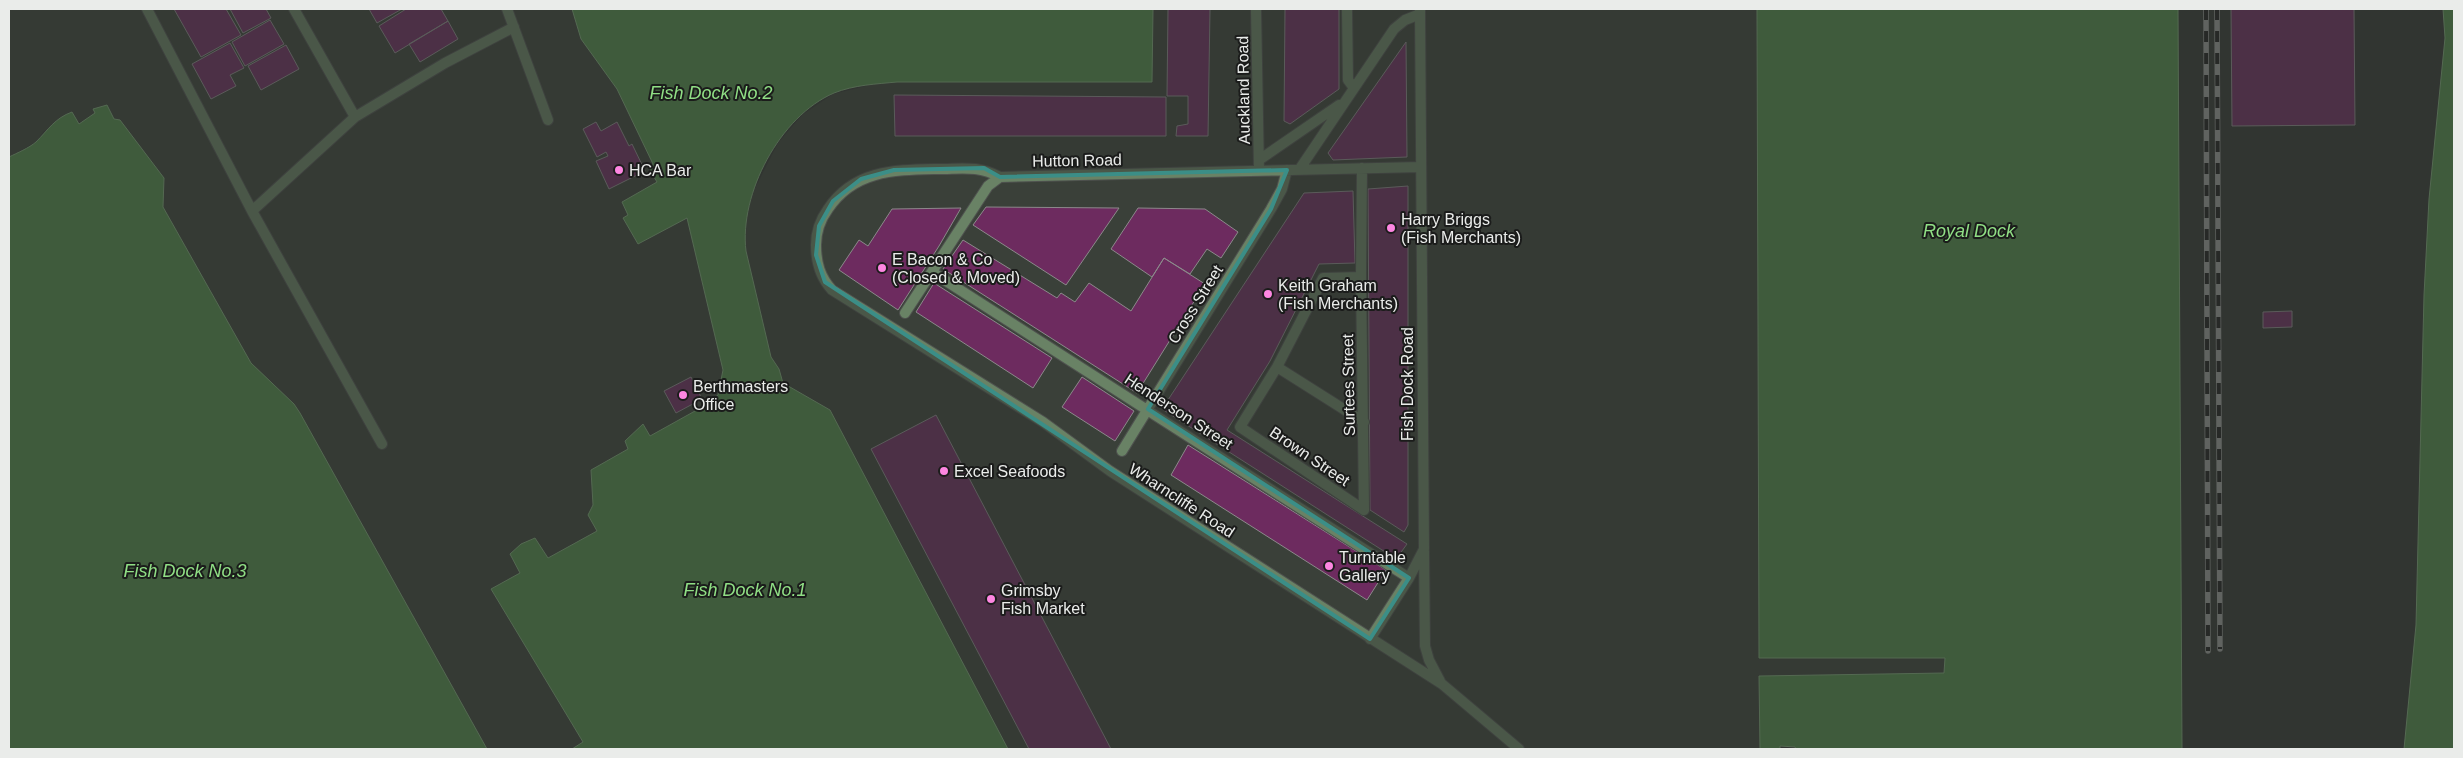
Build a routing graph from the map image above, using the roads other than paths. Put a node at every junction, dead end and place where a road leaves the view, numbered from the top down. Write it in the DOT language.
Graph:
graph roads {
  1 [pos="147,9"];
  2 [pos="294,9"];
  3 [pos="507,9"];
  4 [pos="1256,9"];
  5 [pos="1347,9"];
  6 [pos="1420,11"];
  7 [pos="514,27"];
  8 [pos="1354,88"];
  9 [pos="1344,102"];
  10 [pos="355,117"];
  11 [pos="548,120"];
  12 [pos="1259,160"];
  13 [pos="1421,167"];
  14 [pos="1362,168"];
  15 [pos="1259,170"];
  16 [pos="1287,170"];
  17 [pos="1299,170"];
  18 [pos="1000,177"];
  19 [pos="252,211"];
  20 [pos="932,272"];
  21 [pos="1361,277"];
  22 [pos="825,282"];
  23 [pos="905,313"];
  24 [pos="1277,367"];
  25 [pos="1148,409"];
  26 [pos="1364,422"];
  27 [pos="382,444"];
  28 [pos="1122,451"];
  29 [pos="1364,510"];
  30 [pos="1424,549"];
  31 [pos="1409,578"];
  32 [pos="1370,639"];
  33 [pos="1442,684"];
  34 [pos="1519,749"];
  1 -- 19 [label="street"];
  2 -- 10 [label="street"];
  3 -- 7 [label="street"];
  4 -- 12 [label="street, Auckland Road"];
  5 -- 8 [label="street"];
  6 -- 8 [label="street"];
  6 -- 13 [label="street, Fish Dock Road"];
  7 -- 10 [label="street"];
  7 -- 11 [label="street"];
  8 -- 9 [label="street"];
  9 -- 12 [label="street"];
  9 -- 17 [label="street"];
  10 -- 19 [label="street"];
  12 -- 15 [label="street, Auckland Road"];
  13 -- 14 [label="street, Hutton Road"];
  13 -- 30 [label="street, Fish Dock Road"];
  14 -- 17 [label="street, Hutton Road"];
  14 -- 21 [label="street, Surtees Street"];
  15 -- 16 [label="street, Hutton Road"];
  15 -- 18 [label="street, Hutton Road"];
  16 -- 17 [label="street, Hutton Road"];
  16 -- 25 [label="street, Cross Street"];
  18 -- 20 [label="street"];
  18 -- 22 [label="street, Hutton Road"];
  19 -- 27 [label="street"];
  20 -- 23 [label="street"];
  20 -- 25 [label="street, Henderson Street"];
  21 -- 24 [label="street"];
  21 -- 26 [label="street, Surtees Street"];
  22 -- 32 [label="street, Wharncliffe Road"];
  24 -- 26 [label="street"];
  24 -- 29 [label="street, Brown Street"];
  25 -- 28 [label="street, Cross Street"];
  25 -- 31 [label="street, Henderson Street"];
  26 -- 29 [label="street, Surtees Street"];
  30 -- 31 [label="street, Fish Dock Road"];
  30 -- 33 [label="street, Fish Dock Road"];
  31 -- 32 [label="street, Fish Dock Road"];
  32 -- 33 [label="street, Wharncliffe Road"];
  33 -- 34 [label="street, Wharncliffe Road"];
}
